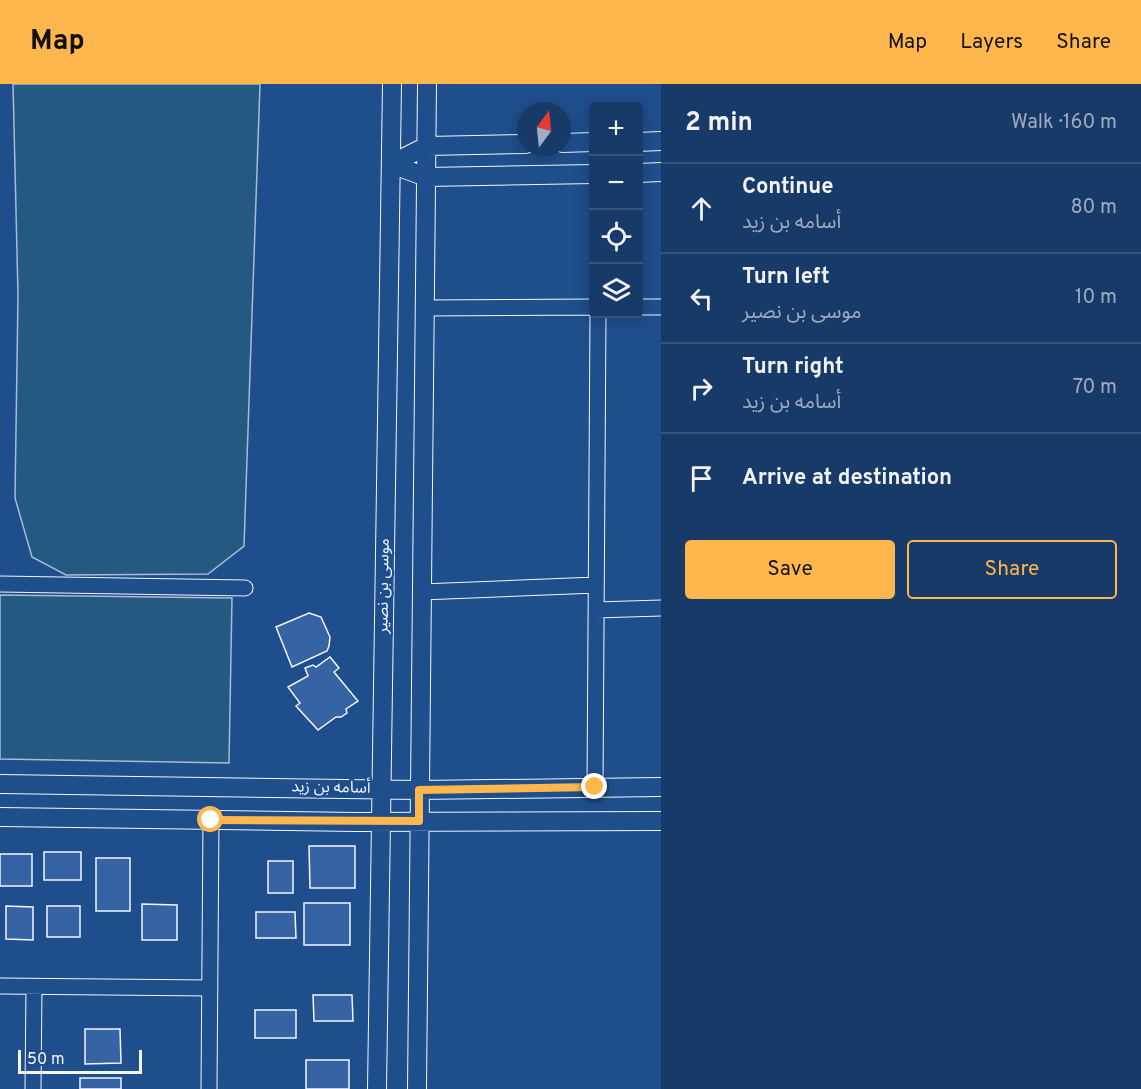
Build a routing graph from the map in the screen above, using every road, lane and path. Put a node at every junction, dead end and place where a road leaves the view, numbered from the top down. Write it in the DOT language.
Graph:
graph roads {
  1 [pos="392,84"];
  2 [pos="427,84"];
  3 [pos="643,141"];
  4 [pos="661,141"];
  5 [pos="589,142"];
  6 [pos="571,143"];
  7 [pos="517,144"];
  8 [pos="427,146"];
  9 [pos="391,164"];
  10 [pos="661,172"];
  11 [pos="643,173"];
  12 [pos="589,174"];
  13 [pos="426,177"];
  14 [pos="589,307"];
  15 [pos="643,307"];
  16 [pos="661,307"];
  17 [pos="425,308"];
  18 [pos="598,318"];
  19 [pos="0,584"];
  20 [pos="596,585"];
  21 [pos="245,588"];
  22 [pos="422,592"];
  23 [pos="661,608"];
  24 [pos="596,610"];
  25 [pos="0,784"];
  26 [pos="595,787"];
  27 [pos="661,787"];
  28 [pos="380,789"];
  29 [pos="419,790"];
  30 [pos="0,817"];
  31 [pos="211,820"];
  32 [pos="380,821"];
  33 [pos="419,821"];
  34 [pos="661,821"];
  35 [pos="0,986"];
  36 [pos="34,987"];
  37 [pos="210,988"];
  38 [pos="33,1089"];
  39 [pos="208,1089"];
  40 [pos="377,1089"];
  41 [pos="417,1089"];
  1 -- 9 [label="street, موسى بن نصير"];
  2 -- 8 [label="street"];
  3 -- 4 [label="street"];
  5 -- 6 [label="street"];
  7 -- 8 [label="street"];
  8 -- 9 [label="street"];
  8 -- 13 [label="street"];
  9 -- 13 [label="street"];
  9 -- 28 [label="street, موسى بن نصير"];
  10 -- 11 [label="street"];
  12 -- 13 [label="street"];
  13 -- 17 [label="street"];
  14 -- 17 [label="street"];
  15 -- 16 [label="street"];
  17 -- 22 [label="street"];
  18 -- 20 [label="street"];
  19 -- 21 [label="street"];
  20 -- 22 [label="street"];
  20 -- 24 [label="street"];
  22 -- 29 [label="street"];
  23 -- 24 [label="street"];
  24 -- 26 [label="street"];
  25 -- 28 [label="street, أسامه بن زيد"];
  26 -- 27 [label="street, أسامه بن زيد"];
  26 -- 29 [label="street, أسامه بن زيد"];
  28 -- 29 [label="street, أسامه بن زيد"];
  28 -- 32 [label="street, موسى بن نصير"];
  29 -- 33 [label="street"];
  30 -- 31 [label="street, أسامه بن زيد"];
  31 -- 32 [label="street, أسامه بن زيد"];
  31 -- 37 [label="street"];
  32 -- 33 [label="street, أسامه بن زيد"];
  32 -- 40 [label="street, موسى بن نصير"];
  33 -- 34 [label="street, أسامه بن زيد"];
  33 -- 41 [label="street"];
  35 -- 36 [label="street"];
  36 -- 37 [label="street"];
  36 -- 38 [label="street"];
  37 -- 39 [label="street"];
}
